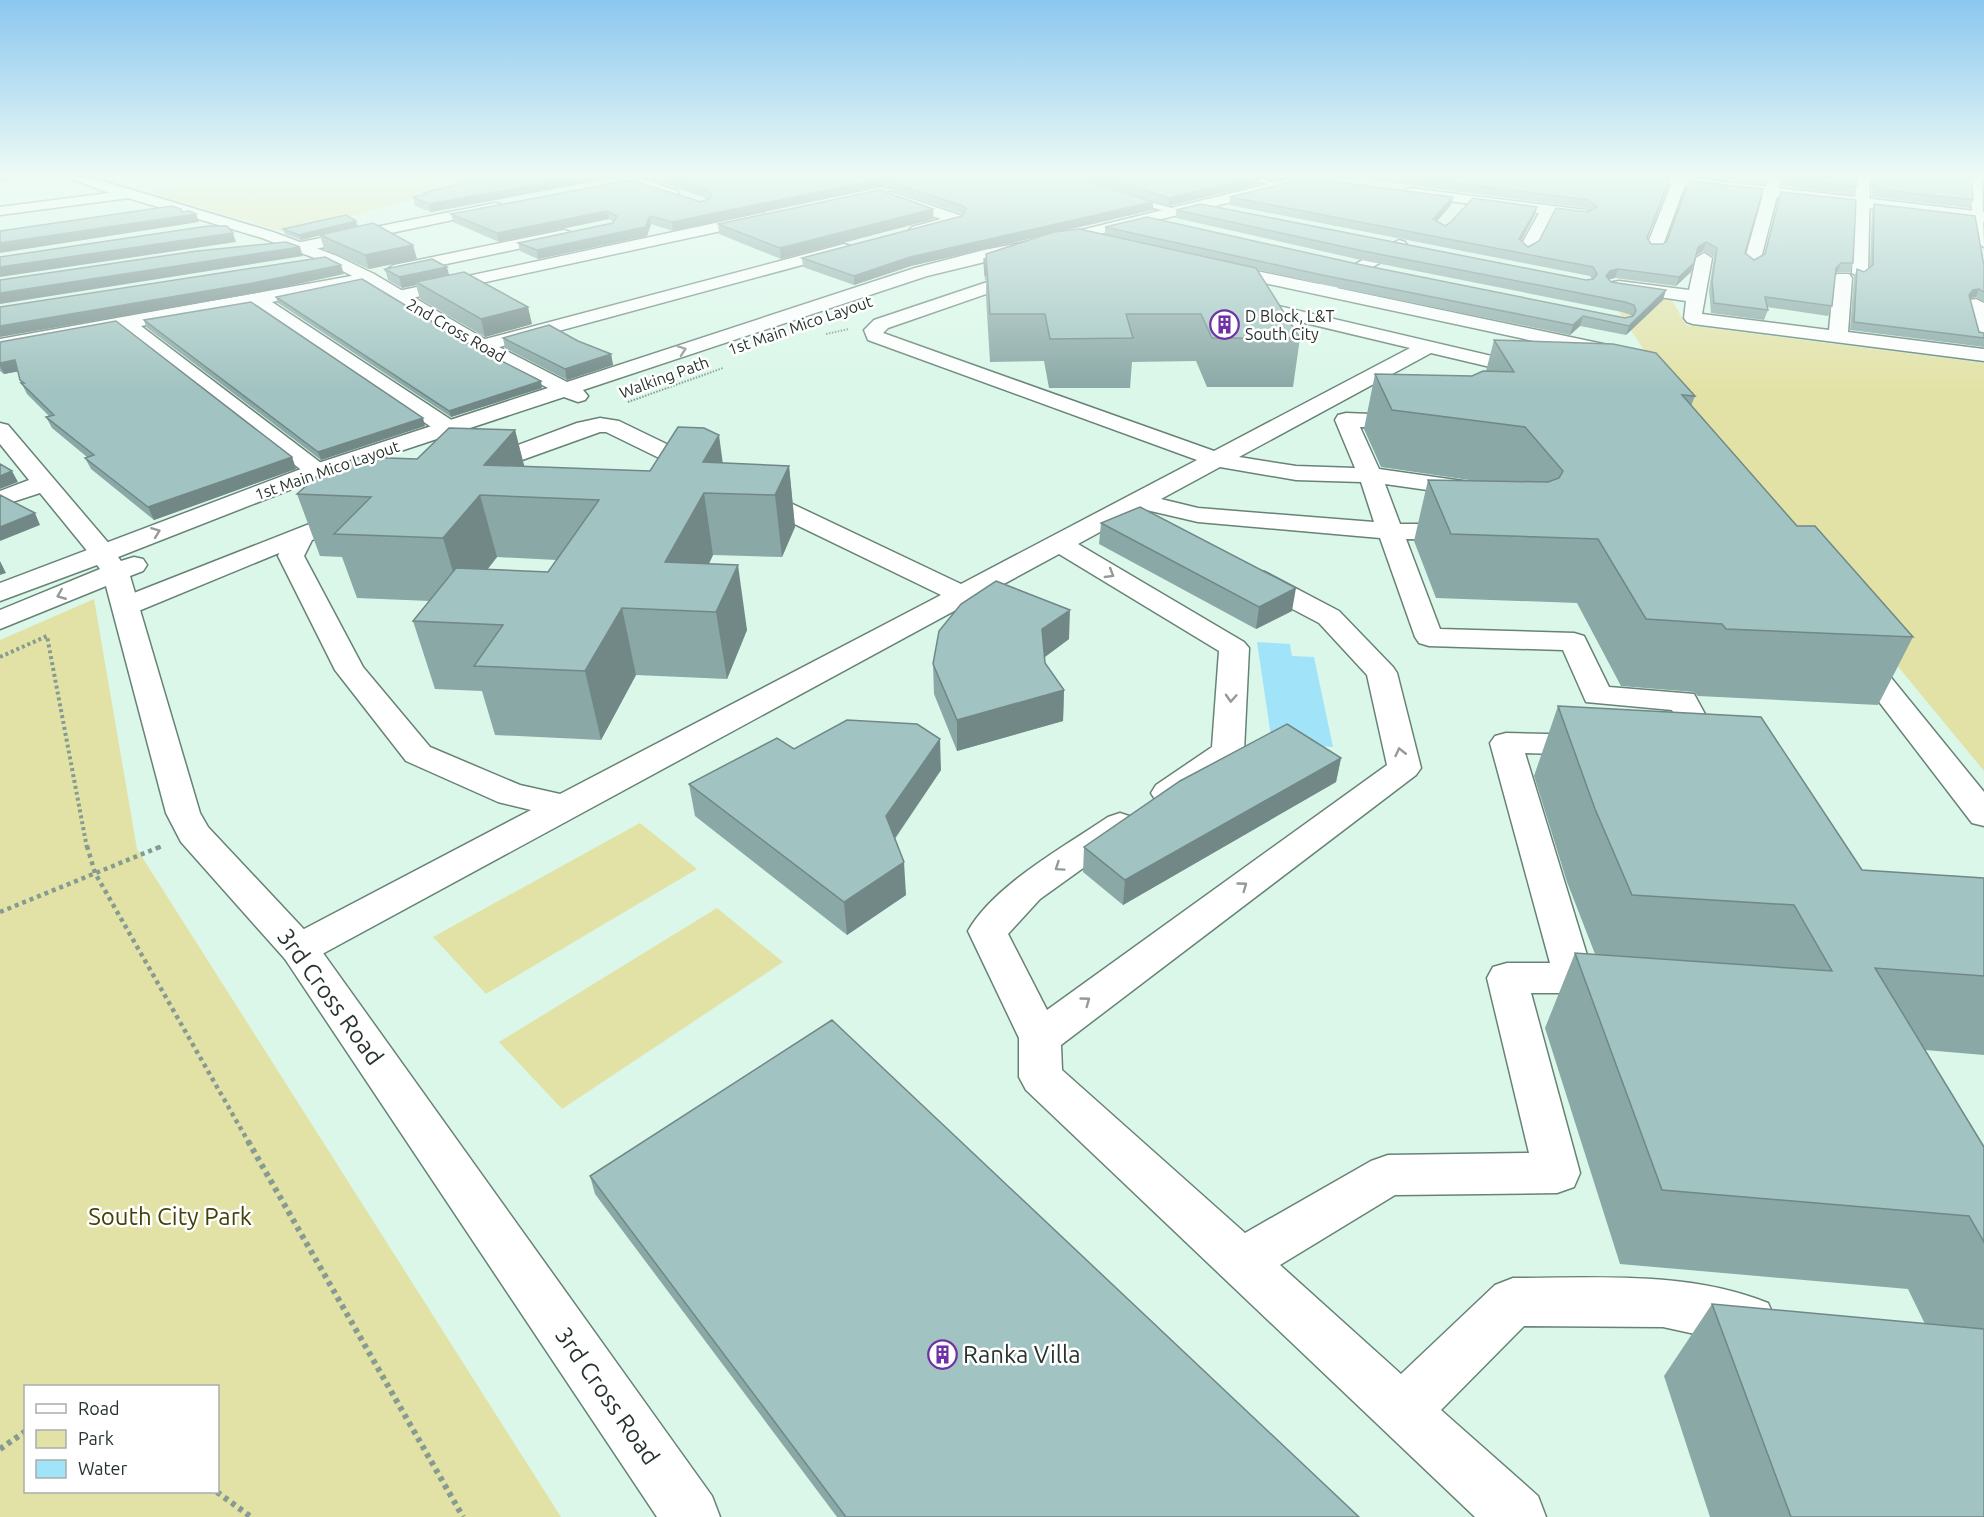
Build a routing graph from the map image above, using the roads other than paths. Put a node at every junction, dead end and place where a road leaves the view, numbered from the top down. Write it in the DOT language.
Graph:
graph roads {
  1 [pos="257,248"];
  2 [pos="261,248"];
  3 [pos="301,248"];
  4 [pos="506,248"];
  5 [pos="625,248"];
  6 [pos="848,248"];
  7 [pos="1035,248"];
  8 [pos="1401,248"];
  9 [pos="1756,248"];
  10 [pos="1855,248"];
  11 [pos="1704,258"];
  12 [pos="331,259"];
  13 [pos="1338,262"];
  14 [pos="1752,262"];
  15 [pos="295,265"];
  16 [pos="1204,265"];
  17 [pos="1050,267"];
  18 [pos="1361,267"];
  19 [pos="1384,272"];
  20 [pos="367,277"];
  21 [pos="1615,285"];
  22 [pos="1320,291"];
  23 [pos="398,296"];
  24 [pos="1221,297"];
  25 [pos="1698,297"];
  26 [pos="257,300"];
  27 [pos="1976,304"];
  28 [pos="125,323"];
  29 [pos="1984,335"];
  30 [pos="1838,337"];
  31 [pos="0,345"];
  32 [pos="481,346"];
  33 [pos="1427,347"];
  34 [pos="1613,352"];
  35 [pos="1984,355"];
  36 [pos="1554,376"];
  37 [pos="575,394"];
  38 [pos="1436,422"];
  39 [pos="448,428"];
  40 [pos="3,440"];
  41 [pos="1218,460"];
  42 [pos="317,471"];
  43 [pos="1370,475"];
  44 [pos="454,477"];
  45 [pos="44,483"];
  46 [pos="1488,491"];
  47 [pos="0,499"];
  48 [pos="1132,505"];
  49 [pos="378,506"];
  50 [pos="234,524"];
  51 [pos="1390,531"];
  52 [pos="1484,532"];
  53 [pos="302,535"];
  54 [pos="1060,544"];
  55 [pos="1197,547"];
  56 [pos="1227,563"];
  57 [pos="123,573"];
  58 [pos="0,593"];
  59 [pos="963,595"];
  60 [pos="0,620"];
  61 [pos="1843,637"];
  62 [pos="1625,746"];
  63 [pos="1673,747"];
  64 [pos="566,807"];
  65 [pos="1984,815"];
  66 [pos="299,949"];
  67 [pos="1040,1038"];
  68 [pos="1241,1262"];
  69 [pos="1791,1329"];
  70 [pos="1401,1411"];
  71 [pos="691,1517"];
  72 [pos="1517,1517"];
  1 -- 2 [label="street"];
  3 -- 12 [label="street, 2nd Cross Road"];
  4 -- 20 [label="street"];
  5 -- 23 [label="street"];
  6 -- 32 [label="street"];
  7 -- 37 [label="street, 1st Main Mico Layout"];
  8 -- 18 [label="street"];
  9 -- 14 [label="street"];
  10 -- 30 [label="street"];
  11 -- 25 [label="street"];
  12 -- 15 [label="street"];
  12 -- 20 [label="street, 2nd Cross Road"];
  13 -- 18 [label="street"];
  16 -- 22 [label="street"];
  17 -- 41 [label="street"];
  18 -- 19 [label="street"];
  18 -- 22 [label="street"];
  20 -- 23 [label="street, 2nd Cross Road"];
  20 -- 26 [label="street"];
  21 -- 25 [label="street"];
  22 -- 34 [label="street"];
  23 -- 32 [label="street, 2nd Cross Road"];
  24 -- 33 [label="street"];
  25 -- 30 [label="street"];
  26 -- 28 [label="street"];
  26 -- 39 [label="street"];
  27 -- 29 [label="street"];
  28 -- 31 [label="street"];
  28 -- 42 [label="street"];
  30 -- 35 [label="street"];
  32 -- 37 [label="street, 2nd Cross Road"];
  33 -- 36 [label="street"];
  33 -- 41 [label="street"];
  37 -- 39 [label="street, 1st Main Mico Layout"];
  37 -- 50 [label="street, 1st Main Mico Layout"];
  38 -- 43 [label="street"];
  39 -- 42 [label="street, 1st Main Mico Layout"];
  40 -- 45 [label="street, 3rd Cross Road"];
  41 -- 43 [label="street"];
  41 -- 48 [label="street"];
  57 -- 42 [label="street, 1st Main Mico Layout, one-way"];
  43 -- 46 [label="street"];
  43 -- 51 [label="street"];
  44 -- 59 [label="street"];
  45 -- 47 [label="street"];
  45 -- 57 [label="street, 3rd Cross Road"];
  48 -- 51 [label="street"];
  48 -- 54 [label="street"];
  48 -- 55 [label="street"];
  49 -- 53 [label="street"];
  51 -- 52 [label="street"];
  51 -- 63 [label="street"];
  53 -- 57 [label="street"];
  53 -- 64 [label="street"];
  54 -- 59 [label="street"];
  54 -- 67 [label="street, one-way"];
  67 -- 56 [label="street, one-way"];
  57 -- 58 [label="street, 1st Main Mico Layout"];
  57 -- 60 [label="street, 1st Main Mico Layout, one-way"];
  57 -- 66 [label="street, 3rd Cross Road"];
  59 -- 64 [label="street"];
  61 -- 65 [label="street"];
  62 -- 68 [label="street"];
  64 -- 66 [label="street"];
  66 -- 71 [label="street, 3rd Cross Road"];
  67 -- 68 [label="street"];
  68 -- 70 [label="street"];
  69 -- 70 [label="street"];
  70 -- 72 [label="street"];
}
